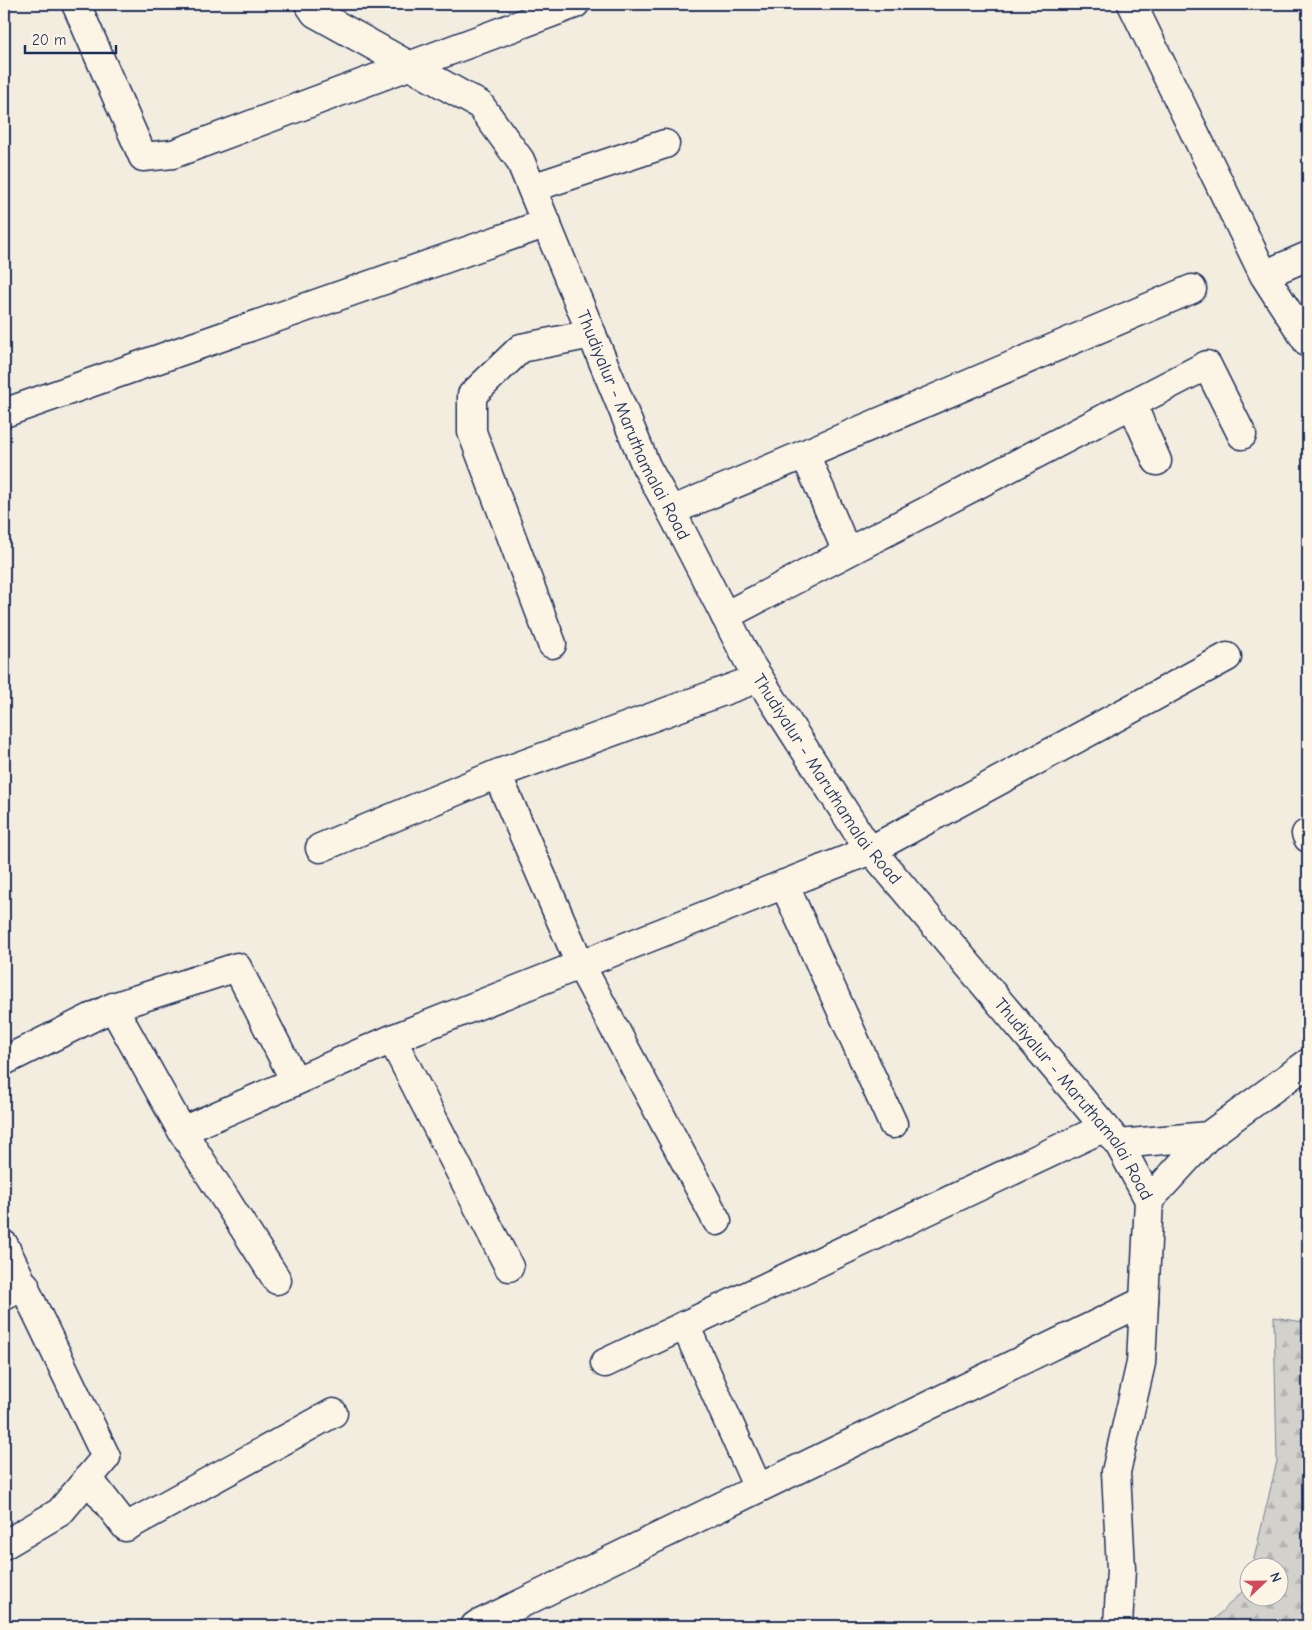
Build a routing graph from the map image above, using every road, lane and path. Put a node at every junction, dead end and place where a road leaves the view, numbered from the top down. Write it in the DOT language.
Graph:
graph roads {
  1 [pos="76,4"];
  2 [pos="309,4"];
  3 [pos="575,4"];
  4 [pos="1132,4"];
  5 [pos="409,65"];
  6 [pos="665,144"];
  7 [pos="532,188"];
  8 [pos="547,223"];
  9 [pos="1308,256"];
  10 [pos="1264,274"];
  11 [pos="1192,289"];
  12 [pos="592,334"];
  13 [pos="1308,343"];
  14 [pos="1132,404"];
  15 [pos="4,413"];
  16 [pos="1242,435"];
  17 [pos="805,454"];
  18 [pos="1157,461"];
  19 [pos="671,511"];
  20 [pos="847,552"];
  21 [pos="725,616"];
  22 [pos="552,644"];
  23 [pos="1227,658"];
  24 [pos="759,678"];
  25 [pos="497,774"];
  26 [pos="320,848"];
  27 [pos="872,850"];
  28 [pos="784,884"];
  29 [pos="580,964"];
  30 [pos="113,1007"];
  31 [pos="392,1039"];
  32 [pos="4,1061"];
  33 [pos="1308,1064"];
  34 [pos="295,1081"];
  35 [pos="893,1124"];
  36 [pos="182,1131"];
  37 [pos="1112,1135"];
  38 [pos="1208,1136"];
  39 [pos="1149,1200"];
  40 [pos="717,1221"];
  41 [pos="4,1245"];
  42 [pos="510,1267"];
  43 [pos="277,1280"];
  44 [pos="14,1291"];
  45 [pos="1144,1301"];
  46 [pos="685,1325"];
  47 [pos="604,1363"];
  48 [pos="334,1413"];
  49 [pos="88,1478"];
  50 [pos="758,1488"];
  51 [pos="4,1545"];
  52 [pos="475,1626"];
  53 [pos="1118,1626"];
  1 -- 5 [label="street"];
  2 -- 5 [label="street, Thudiyalur - Maruthamalai Road"];
  3 -- 5 [label="street"];
  4 -- 10 [label="street"];
  5 -- 7 [label="street, Thudiyalur - Maruthamalai Road"];
  6 -- 7 [label="street"];
  7 -- 8 [label="street, Thudiyalur - Maruthamalai Road"];
  8 -- 12 [label="street, Thudiyalur - Maruthamalai Road"];
  8 -- 15 [label="street"];
  9 -- 10 [label="street"];
  10 -- 13 [label="street"];
  11 -- 17 [label="street"];
  12 -- 19 [label="street, Thudiyalur - Maruthamalai Road"];
  12 -- 22 [label="street"];
  14 -- 16 [label="street"];
  14 -- 18 [label="street"];
  14 -- 20 [label="street"];
  17 -- 19 [label="street"];
  17 -- 20 [label="street"];
  19 -- 21 [label="street, Thudiyalur - Maruthamalai Road"];
  20 -- 21 [label="street"];
  21 -- 24 [label="street, Thudiyalur - Maruthamalai Road"];
  23 -- 27 [label="street"];
  24 -- 25 [label="street"];
  24 -- 27 [label="street, Thudiyalur - Maruthamalai Road"];
  25 -- 26 [label="street"];
  25 -- 29 [label="street"];
  27 -- 28 [label="street"];
  27 -- 37 [label="street, Thudiyalur - Maruthamalai Road"];
  28 -- 29 [label="street"];
  28 -- 35 [label="street"];
  29 -- 31 [label="street"];
  29 -- 40 [label="street"];
  30 -- 32 [label="street"];
  30 -- 34 [label="street"];
  30 -- 36 [label="street"];
  31 -- 34 [label="street"];
  31 -- 42 [label="street"];
  33 -- 38 [label="street"];
  34 -- 36 [label="street"];
  36 -- 43 [label="street"];
  37 -- 38 [label="street"];
  37 -- 39 [label="street, Thudiyalur - Maruthamalai Road"];
  37 -- 46 [label="street"];
  38 -- 39 [label="street"];
  39 -- 45 [label="street, Thudiyalur - Maruthamalai Road"];
  41 -- 44 [label="street"];
  44 -- 49 [label="street"];
  45 -- 50 [label="street"];
  45 -- 53 [label="street, Thudiyalur - Maruthamalai Road"];
  46 -- 47 [label="street"];
  46 -- 50 [label="street"];
  48 -- 49 [label="street"];
  49 -- 51 [label="street"];
  50 -- 52 [label="street"];
}
